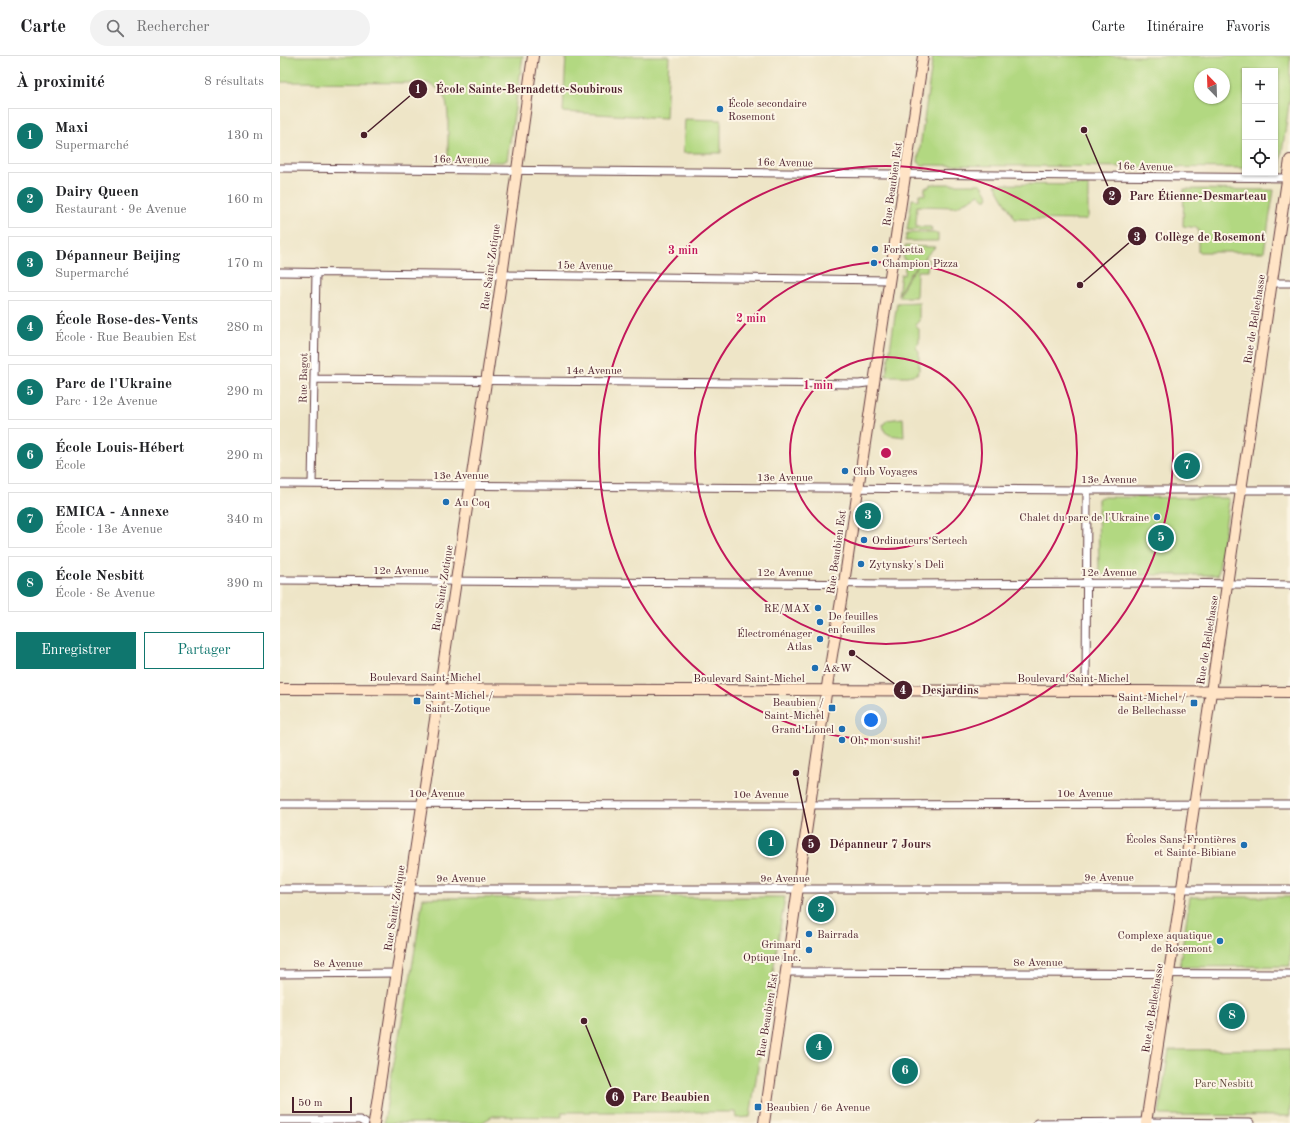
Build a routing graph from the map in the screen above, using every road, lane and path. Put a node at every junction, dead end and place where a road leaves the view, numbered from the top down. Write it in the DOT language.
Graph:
graph roads {
  1 [pos="533,56"];
  2 [pos="923,56"];
  3 [pos="1290,160"];
  4 [pos="280,168"];
  5 [pos="517,170"];
  6 [pos="905,175"];
  7 [pos="1289,178"];
  8 [pos="280,272"];
  9 [pos="316,272"];
  10 [pos="502,275"];
  11 [pos="889,280"];
  12 [pos="1272,283"];
  13 [pos="1290,283"];
  14 [pos="314,379"];
  15 [pos="485,380"];
  16 [pos="874,382"];
  17 [pos="280,484"];
  18 [pos="312,484"];
  19 [pos="470,486"];
  20 [pos="857,488"];
  21 [pos="1087,490"];
  22 [pos="1241,490"];
  23 [pos="1290,490"];
  24 [pos="280,580"];
  25 [pos="455,582"];
  26 [pos="844,583"];
  27 [pos="1087,583"];
  28 [pos="1228,584"];
  29 [pos="1290,586"];
  30 [pos="280,689"];
  31 [pos="439,689"];
  32 [pos="826,690"];
  33 [pos="1086,690"];
  34 [pos="1211,691"];
  35 [pos="1290,692"];
  36 [pos="280,804"];
  37 [pos="422,804"];
  38 [pos="1194,804"];
  39 [pos="1290,804"];
  40 [pos="809,805"];
  41 [pos="409,888"];
  42 [pos="1182,888"];
  43 [pos="280,889"];
  44 [pos="797,889"];
  45 [pos="1290,889"];
  46 [pos="786,972"];
  47 [pos="397,973"];
  48 [pos="1170,973"];
  49 [pos="280,974"];
  50 [pos="1290,974"];
  51 [pos="280,1120"];
  52 [pos="1146,1122"];
  53 [pos="365,1123"];
  54 [pos="374,1123"];
  55 [pos="764,1123"];
  56 [pos="1037,1123"];
  57 [pos="1250,1123"];
  1 -- 5 [label="street, Rue Saint-Zotique"];
  2 -- 6 [label="street, Rue Beaubien Est"];
  3 -- 7 [label="street, Rue de Bellechasse"];
  4 -- 5 [label="street, 16e Avenue"];
  5 -- 6 [label="street, 16e Avenue"];
  5 -- 10 [label="street, Rue Saint-Zotique"];
  6 -- 7 [label="street, 16e Avenue"];
  6 -- 11 [label="street, Rue Beaubien Est"];
  7 -- 12 [label="street, Rue de Bellechasse"];
  8 -- 9 [label="street, 15e Avenue"];
  9 -- 10 [label="street, 15e Avenue"];
  9 -- 14 [label="street, Rue Bagot"];
  10 -- 11 [label="street, 15e Avenue"];
  10 -- 15 [label="street, Rue Saint-Zotique"];
  11 -- 16 [label="street, Rue Beaubien Est"];
  12 -- 13 [label="street"];
  12 -- 22 [label="street, Rue de Bellechasse"];
  14 -- 15 [label="street, 14e Avenue"];
  14 -- 18 [label="street, Rue Bagot"];
  15 -- 16 [label="street, 14e Avenue"];
  15 -- 19 [label="street, Rue Saint-Zotique"];
  16 -- 20 [label="street, Rue Beaubien Est"];
  17 -- 18 [label="street, 13e Avenue"];
  18 -- 19 [label="street, 13e Avenue"];
  19 -- 20 [label="street, 13e Avenue"];
  19 -- 25 [label="street, Rue Saint-Zotique"];
  20 -- 21 [label="street, 13e Avenue"];
  20 -- 26 [label="street, Rue Beaubien Est"];
  21 -- 22 [label="street, 13e Avenue"];
  21 -- 27 [label="street"];
  22 -- 23 [label="street, 13e Avenue"];
  22 -- 28 [label="street, Rue de Bellechasse"];
  24 -- 25 [label="street, 12e Avenue"];
  25 -- 26 [label="street, 12e Avenue"];
  25 -- 31 [label="street, Rue Saint-Zotique"];
  26 -- 27 [label="street, 12e Avenue"];
  26 -- 32 [label="street, Rue Beaubien Est"];
  27 -- 28 [label="street, 12e Avenue"];
  27 -- 33 [label="street"];
  28 -- 29 [label="street, 12e Avenue"];
  28 -- 34 [label="street, Rue de Bellechasse"];
  30 -- 31 [label="street, Boulevard Saint-Michel"];
  31 -- 32 [label="street, Boulevard Saint-Michel"];
  31 -- 37 [label="street, Rue Saint-Zotique"];
  32 -- 33 [label="street, Boulevard Saint-Michel"];
  32 -- 40 [label="street, Rue Beaubien Est"];
  33 -- 34 [label="street, Boulevard Saint-Michel"];
  34 -- 35 [label="street, Boulevard Saint-Michel"];
  34 -- 38 [label="street, Rue de Bellechasse"];
  36 -- 37 [label="street, 10e Avenue"];
  37 -- 40 [label="street, 10e Avenue"];
  37 -- 41 [label="street, Rue Saint-Zotique"];
  38 -- 39 [label="street, 10e Avenue"];
  38 -- 40 [label="street, 10e Avenue"];
  38 -- 42 [label="street, Rue de Bellechasse"];
  40 -- 44 [label="street, Rue Beaubien Est"];
  41 -- 43 [label="street, 9e Avenue"];
  41 -- 44 [label="street, 9e Avenue"];
  41 -- 47 [label="street, Rue Saint-Zotique"];
  42 -- 44 [label="street, 9e Avenue"];
  42 -- 45 [label="street, 9e Avenue"];
  42 -- 48 [label="street, Rue de Bellechasse"];
  44 -- 46 [label="street, Rue Beaubien Est"];
  46 -- 48 [label="street, 8e Avenue"];
  46 -- 55 [label="street, Rue Beaubien Est"];
  47 -- 49 [label="street, 8e Avenue"];
  47 -- 54 [label="street, Rue Saint-Zotique"];
  48 -- 50 [label="street, 8e Avenue"];
  48 -- 52 [label="street, Rue de Bellechasse"];
  51 -- 53 [label="street"];
  52 -- 56 [label="street"];
  52 -- 57 [label="street"];
}
